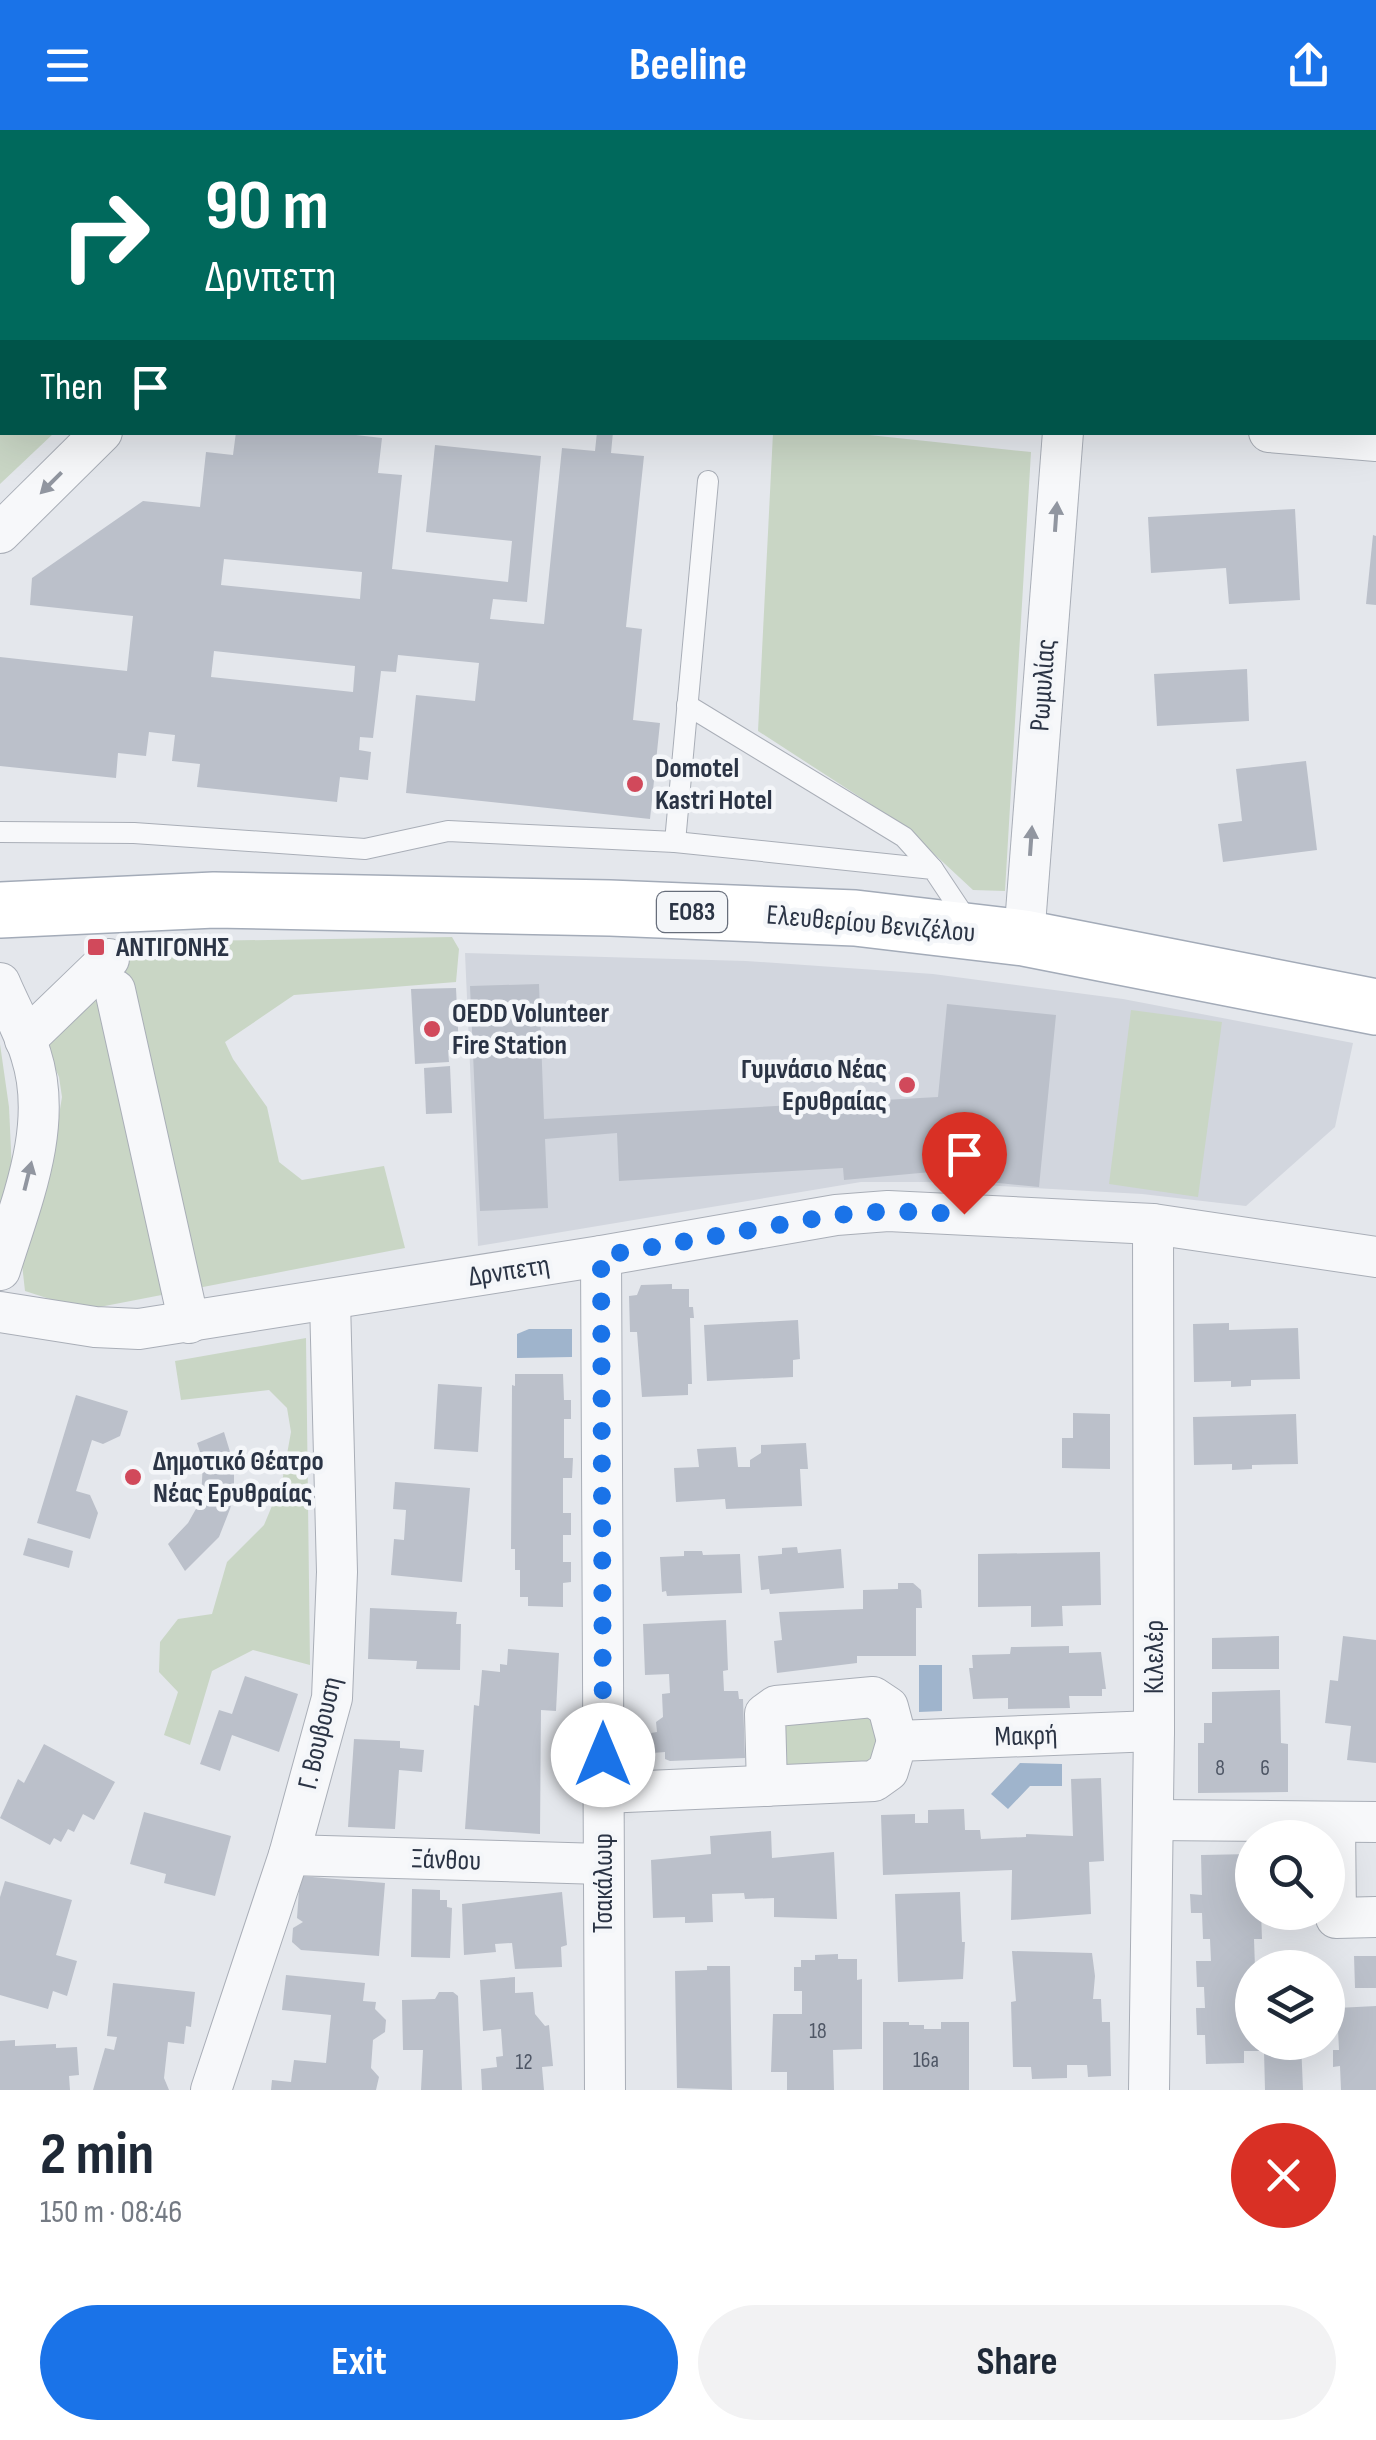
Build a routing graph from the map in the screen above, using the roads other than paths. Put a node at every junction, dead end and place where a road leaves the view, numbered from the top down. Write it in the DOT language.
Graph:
graph roads {
  1 [pos="99,435"];
  2 [pos="1062,435"];
  3 [pos="1305,435"];
  4 [pos="1376,441"];
  5 [pos="708,481"];
  6 [pos="0,533"];
  7 [pos="687,705"];
  8 [pos="0,832"];
  9 [pos="675,842"];
  10 [pos="933,868"];
  11 [pos="0,910"];
  12 [pos="998,935"];
  13 [pos="0,983"];
  14 [pos="1376,1006"];
  15 [pos="25,1040"];
  16 [pos="1153,1224"];
  17 [pos="601,1256"];
  18 [pos="1376,1258"];
  19 [pos="0,1270"];
  20 [pos="330,1301"];
  21 [pos="0,1312"];
  22 [pos="189,1322"];
  23 [pos="1154,1731"];
  24 [pos="897,1741"];
  25 [pos="767,1786"];
  26 [pos="603,1793"];
  27 [pos="1153,1820"];
  28 [pos="1235,1821"];
  29 [pos="1345,1822"];
  30 [pos="1376,1822"];
  31 [pos="290,1855"];
  32 [pos="602,1864"];
  33 [pos="1376,1916"];
  34 [pos="1345,1918"];
  35 [pos="211,2090"];
  36 [pos="605,2090"];
  37 [pos="1149,2090"];
  1 -- 6 [label="street, one-way"];
  12 -- 2 [label="street, Ρωμυλίας, one-way"];
  3 -- 4 [label="street"];
  5 -- 7 [label="lane"];
  7 -- 9 [label="lane"];
  7 -- 10 [label="lane"];
  8 -- 9 [label="lane"];
  9 -- 10 [label="lane"];
  10 -- 12 [label="lane"];
  11 -- 12 [label="main road, Ελευθερίου Βενιζέλου / ΕΟ83"];
  12 -- 14 [label="main road, Ελευθερίου Βενιζέλου / ΕΟ83"];
  13 -- 15 [label="street"];
  19 -- 15 [label="street, one-way"];
  15 -- 22 [label="street"];
  16 -- 17 [label="street, Δρνπετη"];
  16 -- 18 [label="street, Δρνπετη"];
  16 -- 23 [label="street, Κιλελέρ"];
  17 -- 20 [label="street, Δρνπετη"];
  17 -- 26 [label="street, Τσακάλωφ"];
  20 -- 22 [label="street, Δρνπετη"];
  20 -- 31 [label="street, Γ. Βουβουση"];
  21 -- 22 [label="street, Δρνπετη"];
  23 -- 24 [label="street, Μακρή"];
  23 -- 27 [label="street, Κιλελέρ"];
  24 -- 25 [label="street"];
  24 -- 25 [label="street"];
  25 -- 26 [label="street"];
  26 -- 32 [label="street, Τσακάλωφ"];
  27 -- 28 [label="street"];
  27 -- 37 [label="street, Κιλελέρ"];
  29 -- 30 [label="street"];
  31 -- 32 [label="street, Ξάνθου"];
  31 -- 35 [label="street, Γ. Βουβουση"];
  32 -- 36 [label="street, Τσακάλωφ"];
  33 -- 34 [label="street"];
}
